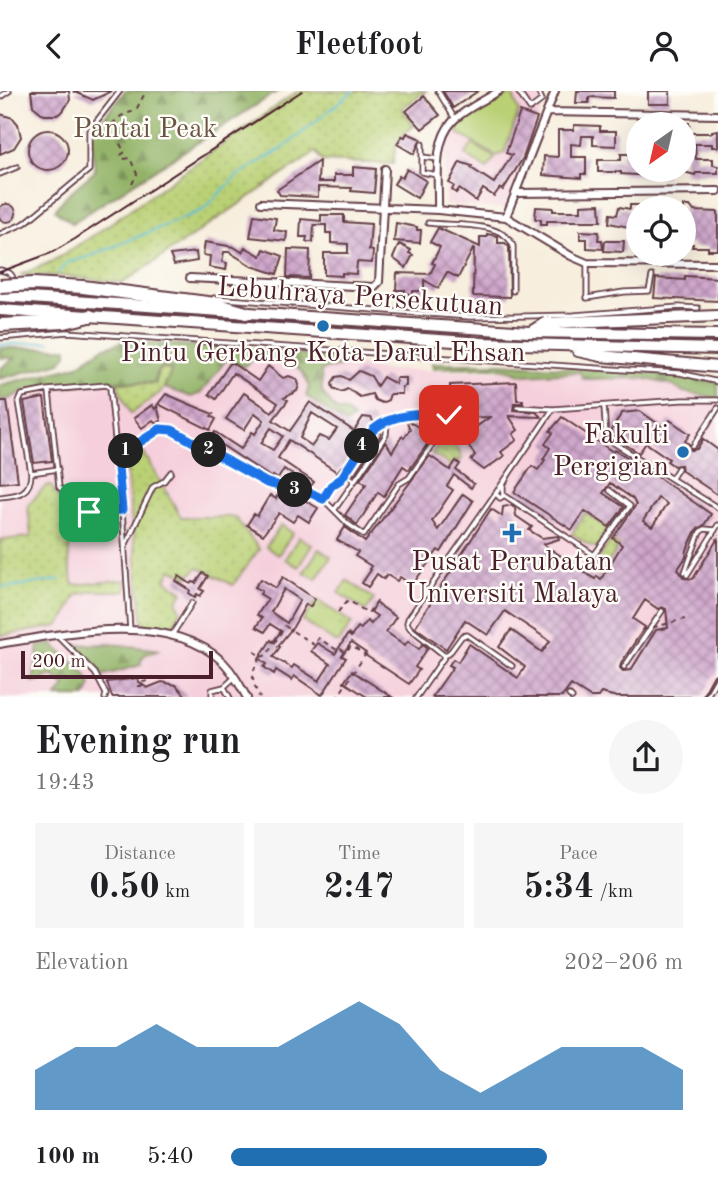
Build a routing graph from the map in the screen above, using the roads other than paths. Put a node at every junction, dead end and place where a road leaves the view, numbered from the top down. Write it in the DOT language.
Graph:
graph roads {
  1 [pos="9,91"];
  2 [pos="120,91"];
  3 [pos="438,91"];
  4 [pos="499,91"];
  5 [pos="538,91"];
  6 [pos="555,91"];
  7 [pos="518,92"];
  8 [pos="0,97"];
  9 [pos="548,112"];
  10 [pos="718,115"];
  11 [pos="455,119"];
  12 [pos="422,144"];
  13 [pos="422,157"];
  14 [pos="440,159"];
  15 [pos="18,167"];
  16 [pos="385,169"];
  17 [pos="0,174"];
  18 [pos="439,175"];
  19 [pos="718,191"];
  20 [pos="516,193"];
  21 [pos="261,203"];
  22 [pos="383,208"];
  23 [pos="438,210"];
  24 [pos="472,213"];
  25 [pos="484,215"];
  26 [pos="506,217"];
  27 [pos="428,223"];
  28 [pos="471,226"];
  29 [pos="482,227"];
  30 [pos="0,235"];
  31 [pos="587,263"];
  32 [pos="718,264"];
  33 [pos="0,270"];
  34 [pos="652,276"];
  35 [pos="190,278"];
  36 [pos="0,281"];
  37 [pos="14,282"];
  38 [pos="0,286"];
  39 [pos="513,291"];
  40 [pos="0,296"];
  41 [pos="14,297"];
  42 [pos="218,301"];
  43 [pos="698,308"];
  44 [pos="653,309"];
  45 [pos="0,310"];
  46 [pos="246,313"];
  47 [pos="90,316"];
  48 [pos="718,316"];
  49 [pos="676,318"];
  50 [pos="0,325"];
  51 [pos="529,332"];
  52 [pos="718,335"];
  53 [pos="0,338"];
  54 [pos="555,347"];
  55 [pos="718,348"];
  56 [pos="686,364"];
  57 [pos="718,367"];
  58 [pos="658,370"];
  59 [pos="718,382"];
  60 [pos="48,390"];
  61 [pos="718,400"];
  62 [pos="604,406"];
  63 [pos="517,407"];
  64 [pos="718,408"];
  65 [pos="553,409"];
  66 [pos="387,423"];
  67 [pos="144,439"];
  68 [pos="693,446"];
  69 [pos="58,468"];
  70 [pos="678,468"];
  71 [pos="171,472"];
  72 [pos="31,473"];
  73 [pos="345,473"];
  74 [pos="509,474"];
  75 [pos="671,479"];
  76 [pos="355,481"];
  77 [pos="609,490"];
  78 [pos="496,494"];
  79 [pos="504,495"];
  80 [pos="0,496"];
  81 [pos="323,499"];
  82 [pos="718,508"];
  83 [pos="334,509"];
  84 [pos="122,510"];
  85 [pos="718,525"];
  86 [pos="715,530"];
  87 [pos="124,548"];
  88 [pos="192,603"];
  89 [pos="662,611"];
  90 [pos="130,630"];
  91 [pos="57,635"];
  92 [pos="172,635"];
  93 [pos="0,644"];
  94 [pos="445,656"];
  95 [pos="512,666"];
  96 [pos="624,667"];
  97 [pos="235,677"];
  98 [pos="718,677"];
  99 [pos="224,687"];
  100 [pos="105,697"];
  101 [pos="212,697"];
  102 [pos="229,697"];
  103 [pos="246,697"];
  104 [pos="417,697"];
  105 [pos="707,697"];
  1 -- 8 [label="lane"];
  2 -- 30 [label="lane"];
  3 -- 11 [label="lane"];
  4 -- 11 [label="street"];
  5 -- 7 [label="lane"];
  6 -- 9 [label="street"];
  9 -- 10 [label="street"];
  9 -- 20 [label="street"];
  11 -- 14 [label="street"];
  12 -- 13 [label="lane"];
  13 -- 14 [label="lane"];
  13 -- 18 [label="lane"];
  14 -- 18 [label="street"];
  15 -- 17 [label="lane"];
  16 -- 22 [label="street"];
  18 -- 23 [label="street"];
  19 -- 20 [label="street"];
  20 -- 26 [label="street"];
  21 -- 22 [label="street"];
  22 -- 23 [label="street"];
  22 -- 35 [label="street"];
  23 -- 24 [label="street"];
  24 -- 25 [label="street"];
  24 -- 28 [label="lane"];
  25 -- 26 [label="street"];
  25 -- 29 [label="lane"];
  26 -- 31 [label="street"];
  27 -- 28 [label="lane"];
  28 -- 29 [label="lane"];
  29 -- 39 [label="lane"];
  31 -- 32 [label="street"];
  31 -- 34 [label="lane"];
  33 -- 37 [label="lane"];
  36 -- 37 [label="lane"];
  37 -- 41 [label="lane"];
  37 -- 42 [label="lane"];
  38 -- 42 [label="highway, bridge"];
  40 -- 41 [label="highway, Lebuhraya Persekutuan"];
  41 -- 46 [label="highway, Lebuhraya Persekutuan"];
  42 -- 44 [label="lane"];
  42 -- 46 [label="highway"];
  43 -- 44 [label="lane"];
  44 -- 49 [label="lane"];
  45 -- 47 [label="highway, Lebuhraya Persekutuan"];
  46 -- 51 [label="highway, Lebuhraya Persekutuan"];
  47 -- 50 [label="highway"];
  47 -- 54 [label="highway, Lebuhraya Persekutuan"];
  48 -- 49 [label="highway"];
  49 -- 51 [label="highway"];
  51 -- 52 [label="highway, Lebuhraya Persekutuan"];
  53 -- 58 [label="lane"];
  54 -- 55 [label="highway, Lebuhraya Persekutuan"];
  54 -- 56 [label="highway"];
  56 -- 57 [label="highway"];
  56 -- 58 [label="lane"];
  58 -- 59 [label="lane"];
  60 -- 69 [label="lane"];
  60 -- 72 [label="lane"];
  60 -- 84 [label="lane"];
  61 -- 62 [label="lane"];
  62 -- 65 [label="lane"];
  62 -- 75 [label="lane"];
  63 -- 65 [label="lane"];
  64 -- 68 [label="lane"];
  65 -- 74 [label="lane"];
  66 -- 73 [label="lane"];
  66 -- 76 [label="lane"];
  66 -- 83 [label="lane"];
  67 -- 81 [label="lane"];
  69 -- 72 [label="lane"];
  69 -- 84 [label="lane"];
  70 -- 75 [label="lane"];
  71 -- 87 [label="lane"];
  72 -- 80 [label="lane"];
  73 -- 76 [label="lane"];
  73 -- 81 [label="lane"];
  74 -- 78 [label="lane"];
  74 -- 79 [label="lane"];
  75 -- 82 [label="lane"];
  76 -- 83 [label="lane"];
  77 -- 79 [label="lane"];
  78 -- 79 [label="lane"];
  78 -- 94 [label="lane"];
  81 -- 83 [label="lane"];
  84 -- 87 [label="lane"];
  85 -- 86 [label="lane"];
  86 -- 86 [label="lane"];
  87 -- 90 [label="lane"];
  88 -- 92 [label="lane"];
  89 -- 96 [label="lane"];
  90 -- 91 [label="street"];
  90 -- 92 [label="street"];
  91 -- 93 [label="street"];
  91 -- 100 [label="lane"];
  92 -- 97 [label="street"];
  94 -- 95 [label="lane"];
  94 -- 104 [label="lane"];
  97 -- 99 [label="lane"];
  97 -- 103 [label="street"];
  98 -- 105 [label="lane"];
  99 -- 101 [label="lane"];
  99 -- 102 [label="lane"];
}
